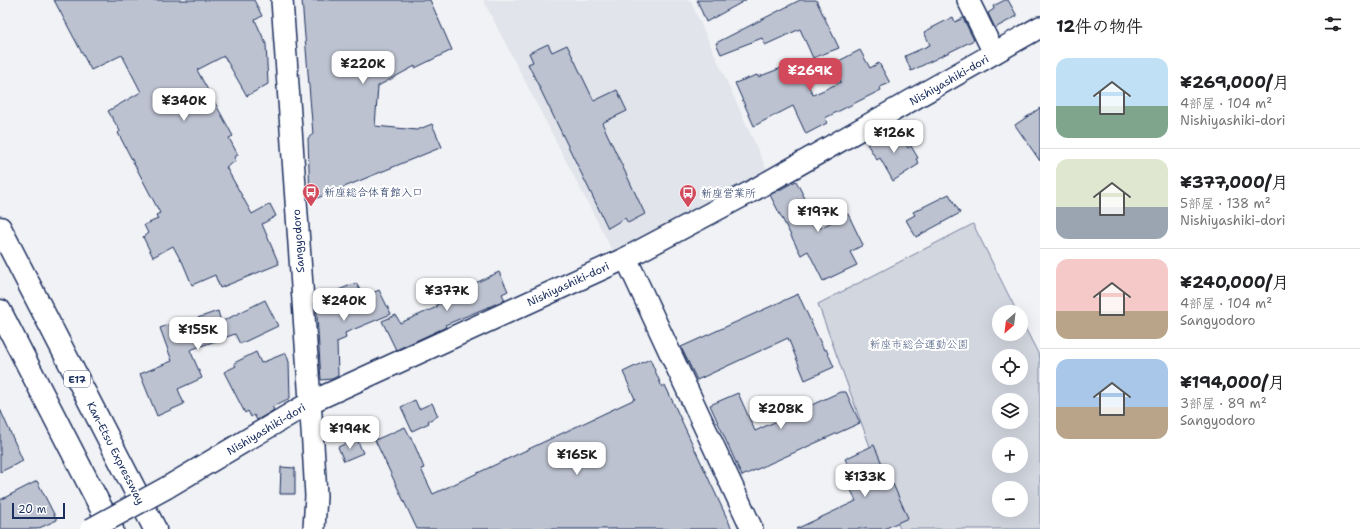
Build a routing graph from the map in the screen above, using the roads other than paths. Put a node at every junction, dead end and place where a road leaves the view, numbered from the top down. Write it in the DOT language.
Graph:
graph roads {
  1 [pos="282,0"];
  2 [pos="968,0"];
  3 [pos="1040,27"];
  4 [pos="994,53"];
  5 [pos="0,228"];
  6 [pos="626,258"];
  7 [pos="0,311"];
  8 [pos="309,403"];
  9 [pos="90,529"];
  10 [pos="112,529"];
  11 [pos="155,529"];
  12 [pos="314,529"];
  13 [pos="752,529"];
  1 -- 8 [label="street, Sangyodoro"];
  2 -- 4 [label="street"];
  3 -- 4 [label="street, Nishiyashiki-dori"];
  4 -- 6 [label="street, Nishiyashiki-dori"];
  5 -- 11 [label="highway, Kan-Etsu Expressway / E17"];
  6 -- 8 [label="street, Nishiyashiki-dori"];
  6 -- 13 [label="street"];
  7 -- 10 [label="highway"];
  8 -- 9 [label="street, Nishiyashiki-dori, bridge"];
  8 -- 12 [label="street, Sangyodoro"];
}
